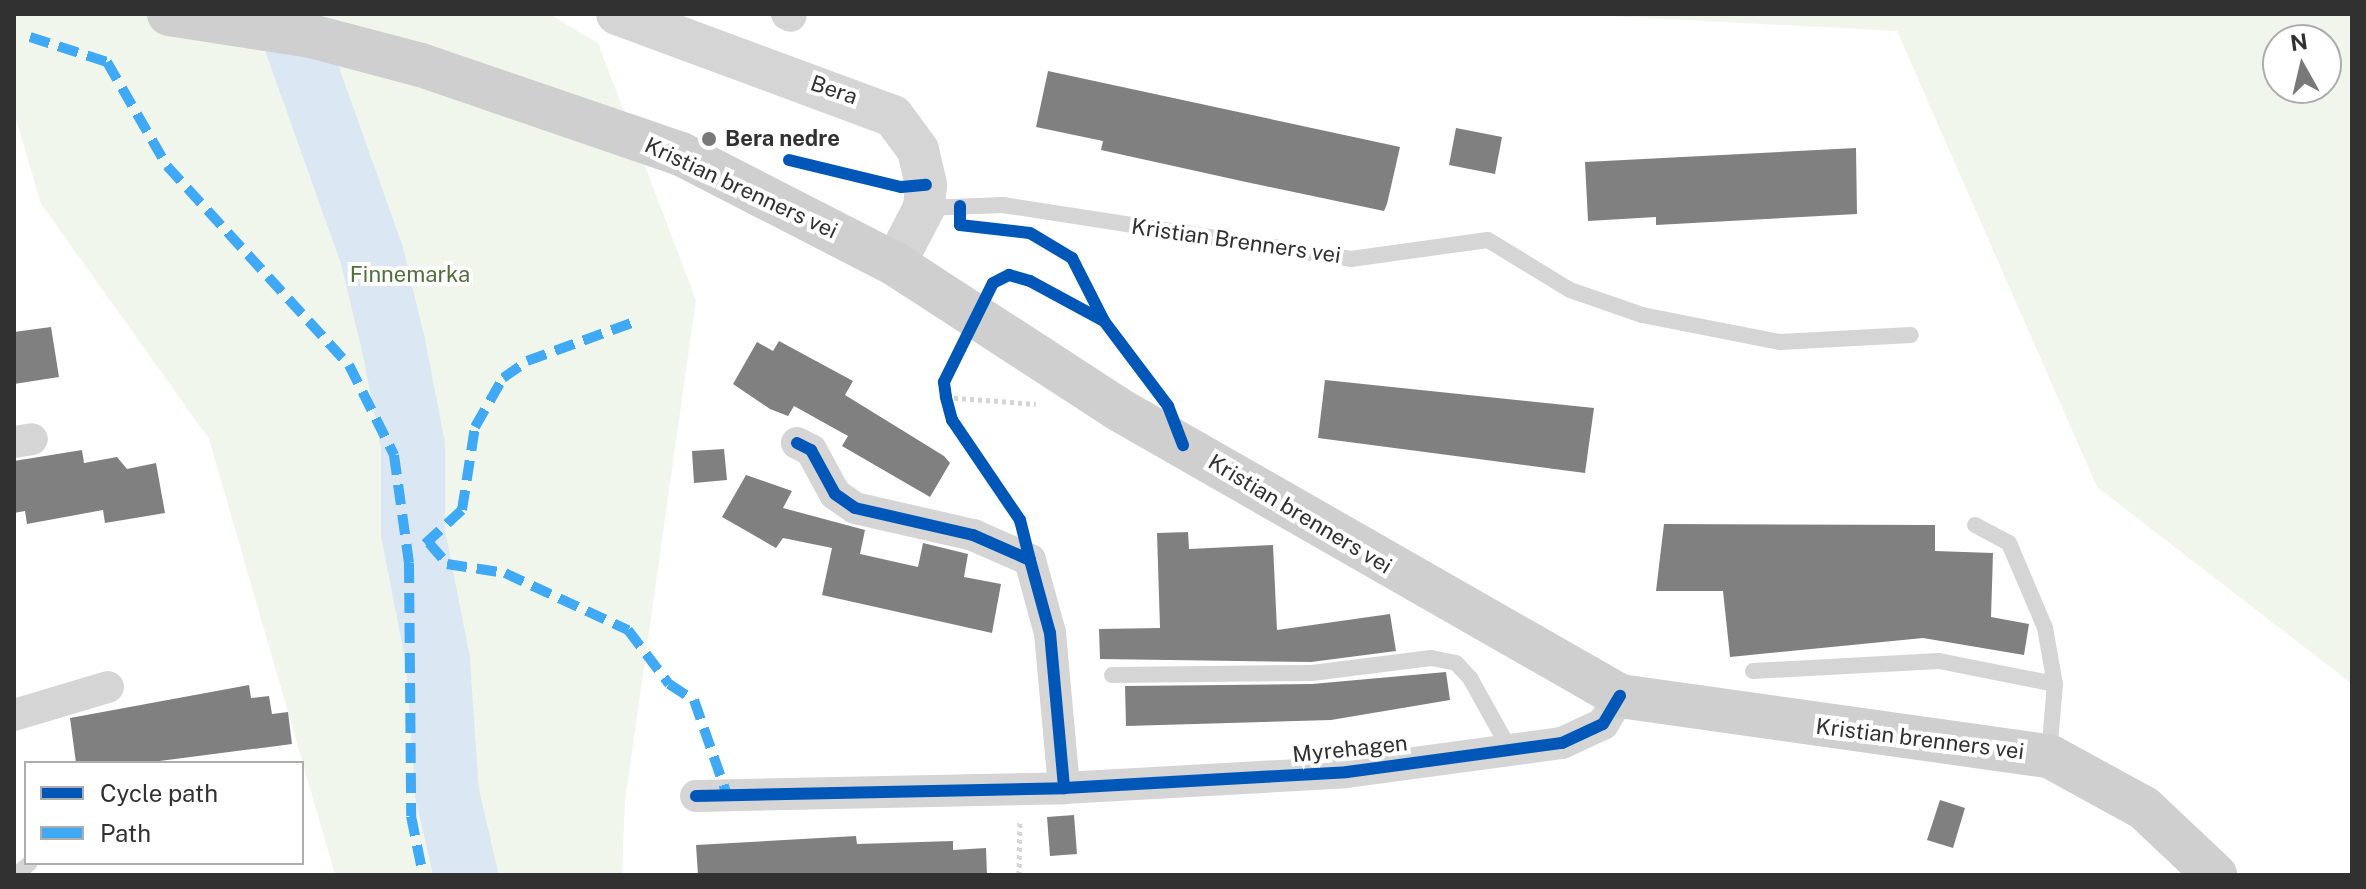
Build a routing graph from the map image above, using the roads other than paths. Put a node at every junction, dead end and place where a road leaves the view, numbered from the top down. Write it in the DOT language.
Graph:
graph roads {
  1 [pos="169,14"];
  2 [pos="617,14"];
  3 [pos="924,208"];
  4 [pos="895,264"];
  5 [pos="1911,335"];
  6 [pos="797,443"];
  7 [pos="1975,525"];
  8 [pos="1753,671"];
  9 [pos="1112,675"];
  10 [pos="2055,684"];
  11 [pos="108,687"];
  12 [pos="1620,696"];
  13 [pos="14,715"];
  14 [pos="1509,748"];
  15 [pos="2049,756"];
  16 [pos="1064,788"];
  17 [pos="696,796"];
  18 [pos="2215,875"];
  1 -- 4 [label="main road, Kristian brenners vei"];
  2 -- 3 [label="street, Bera"];
  3 -- 4 [label="street"];
  3 -- 5 [label="lane, Kristian Brenners vei"];
  4 -- 12 [label="main road, Kristian brenners vei"];
  6 -- 16 [label="street"];
  7 -- 10 [label="lane"];
  8 -- 10 [label="lane"];
  9 -- 14 [label="lane"];
  10 -- 15 [label="lane"];
  11 -- 13 [label="street"];
  12 -- 14 [label="street, Myrehagen"];
  12 -- 15 [label="main road, Kristian brenners vei"];
  14 -- 16 [label="street, Myrehagen"];
  15 -- 18 [label="main road, Kristian brenners vei"];
  16 -- 17 [label="street, Myrehagen"];
}
